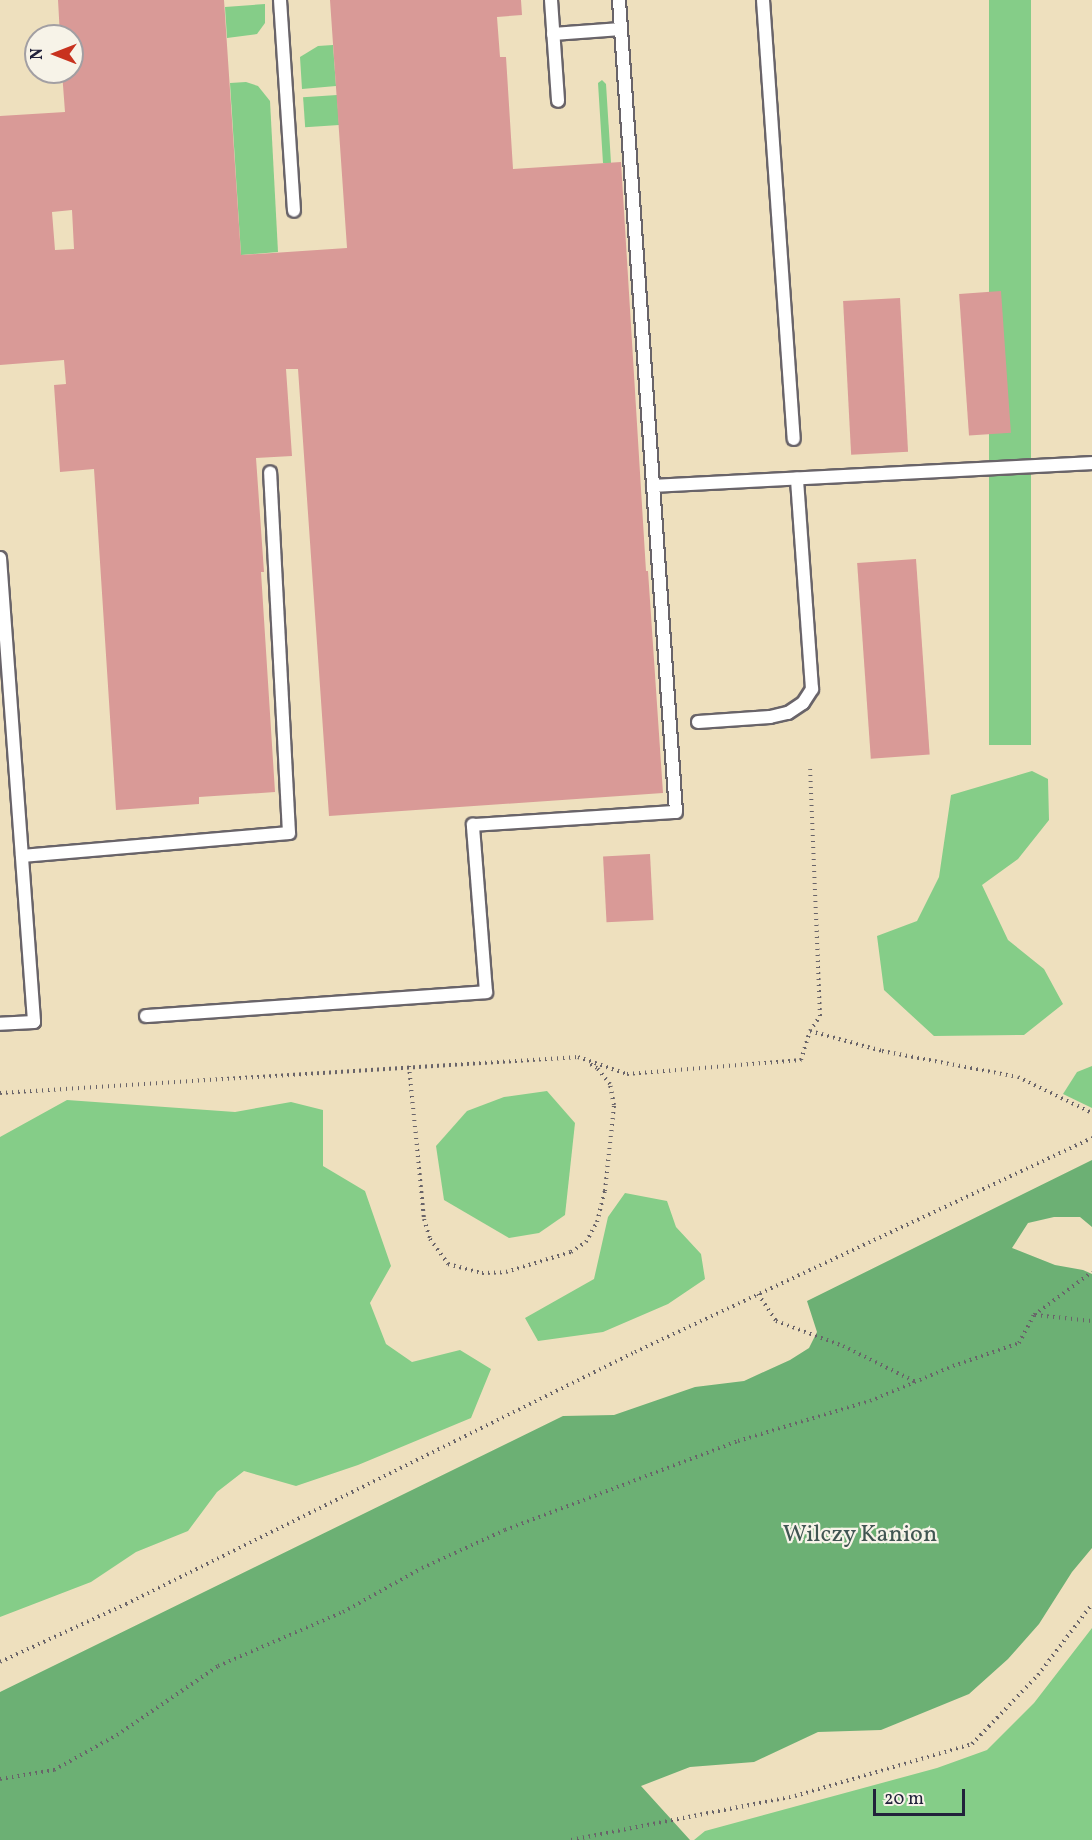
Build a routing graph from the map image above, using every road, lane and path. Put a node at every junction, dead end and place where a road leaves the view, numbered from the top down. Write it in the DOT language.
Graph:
graph roads {
  1 [pos="280,0"];
  2 [pos="551,0"];
  3 [pos="619,0"];
  4 [pos="763,0"];
  5 [pos="621,29"];
  6 [pos="553,34"];
  7 [pos="558,101"];
  8 [pos="294,211"];
  9 [pos="794,439"];
  10 [pos="1092,463"];
  11 [pos="270,473"];
  12 [pos="797,479"];
  13 [pos="653,486"];
  14 [pos="0,558"];
  15 [pos="698,722"];
  16 [pos="810,769"];
  17 [pos="22,856"];
  18 [pos="146,1016"];
  19 [pos="0,1024"];
  20 [pos="810,1031"];
  21 [pos="578,1057"];
  22 [pos="409,1066"];
  23 [pos="0,1093"];
  24 [pos="1092,1113"];
  25 [pos="1092,1138"];
  26 [pos="1092,1272"];
  27 [pos="758,1294"];
  28 [pos="1034,1315"];
  29 [pos="1092,1322"];
  30 [pos="916,1382"];
  31 [pos="1092,1604"];
  32 [pos="0,1662"];
  33 [pos="0,1779"];
  34 [pos="571,1840"];
  1 -- 8 [label="lane"];
  2 -- 6 [label="lane"];
  3 -- 5 [label="lane"];
  4 -- 9 [label="lane"];
  5 -- 6 [label="lane"];
  5 -- 13 [label="lane"];
  6 -- 7 [label="lane"];
  10 -- 12 [label="lane"];
  11 -- 17 [label="lane"];
  12 -- 13 [label="lane"];
  12 -- 15 [label="lane"];
  13 -- 18 [label="lane"];
  14 -- 17 [label="lane"];
  16 -- 20 [label="path"];
  17 -- 19 [label="lane"];
  20 -- 21 [label="path"];
  20 -- 24 [label="path"];
  21 -- 22 [label="path"];
  21 -- 22 [label="path"];
  22 -- 23 [label="path"];
  25 -- 27 [label="path"];
  26 -- 28 [label="path"];
  27 -- 30 [label="path"];
  27 -- 32 [label="path"];
  28 -- 29 [label="path"];
  28 -- 30 [label="path"];
  30 -- 33 [label="path"];
  31 -- 34 [label="path"];
}
